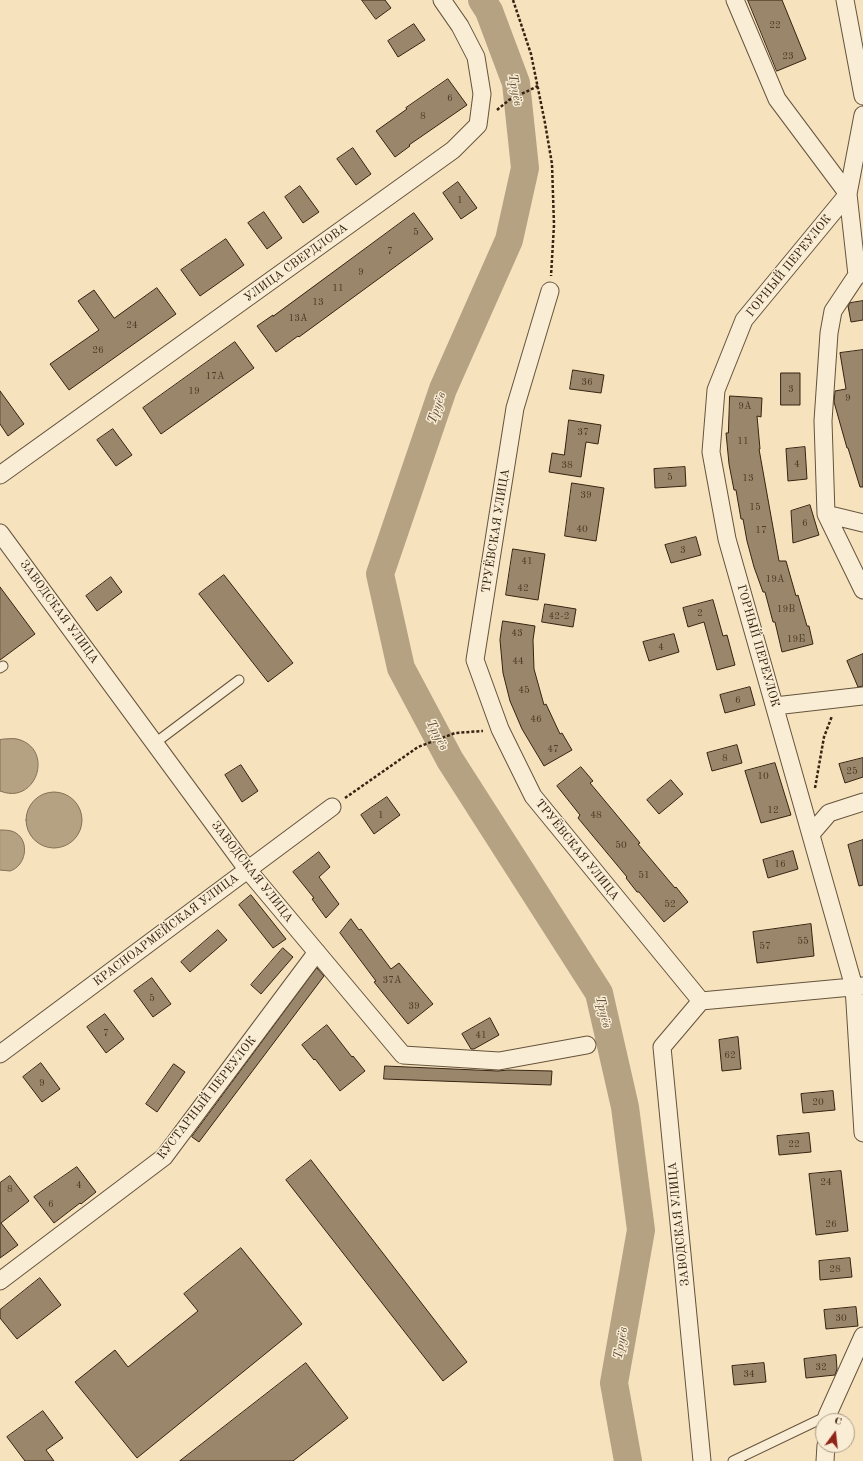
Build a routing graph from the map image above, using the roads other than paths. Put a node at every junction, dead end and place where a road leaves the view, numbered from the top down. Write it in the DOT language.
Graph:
graph roads {
  1 [pos="442,0"];
  2 [pos="735,0"];
  3 [pos="845,0"];
  4 [pos="863,96"];
  5 [pos="863,115"];
  6 [pos="848,194"];
  7 [pos="860,274"];
  8 [pos="550,290"];
  9 [pos="0,475"];
  10 [pos="826,514"];
  11 [pos="863,523"];
  12 [pos="0,532"];
  13 [pos="863,590"];
  14 [pos="239,680"];
  15 [pos="863,696"];
  16 [pos="775,706"];
  17 [pos="155,743"];
  18 [pos="863,802"];
  19 [pos="332,807"];
  20 [pos="811,834"];
  21 [pos="247,869"];
  22 [pos="317,952"];
  23 [pos="859,986"];
  24 [pos="701,1001"];
  25 [pos="587,1046"];
  26 [pos="0,1054"];
  27 [pos="863,1133"];
  28 [pos="0,1281"];
  29 [pos="863,1336"];
  30 [pos="829,1413"];
  31 [pos="815,1424"];
  32 [pos="702,1461"];
  33 [pos="734,1461"];
  1 -- 9 [label="street, УЛИЦА СВЕРДЛОВА"];
  2 -- 6 [label="street"];
  3 -- 4 [label="street"];
  5 -- 6 [label="street"];
  6 -- 7 [label="street"];
  6 -- 16 [label="street, ГОРНЫЙ ПЕРЕУЛОК"];
  7 -- 10 [label="street"];
  8 -- 24 [label="street, ТРУЁВСКАЯ УЛИЦА"];
  10 -- 11 [label="street"];
  10 -- 13 [label="street"];
  12 -- 17 [label="street, ЗАВОДСКАЯ УЛИЦА"];
  14 -- 17 [label="lane"];
  15 -- 16 [label="street"];
  16 -- 20 [label="street, ГОРНЫЙ ПЕРЕУЛОК"];
  17 -- 21 [label="street, ЗАВОДСКАЯ УЛИЦА"];
  18 -- 20 [label="street"];
  19 -- 21 [label="street, КРАСНОАРМЕЙСКАЯ УЛИЦА"];
  20 -- 23 [label="street, ГОРНЫЙ ПЕРЕУЛОК"];
  21 -- 22 [label="street, ЗАВОДСКАЯ УЛИЦА"];
  21 -- 26 [label="street, КРАСНОАРМЕЙСКАЯ УЛИЦА"];
  22 -- 25 [label="street, ЗАВОДСКАЯ УЛИЦА"];
  22 -- 28 [label="street, КУСТАРНЫЙ ПЕРЕУЛОК"];
  23 -- 24 [label="street"];
  23 -- 27 [label="street, ГОРНЫЙ ПЕРЕУЛОК"];
  24 -- 32 [label="street, ЗАВОДСКАЯ УЛИЦА"];
  29 -- 30 [label="street"];
  31 -- 33 [label="lane"];
}
